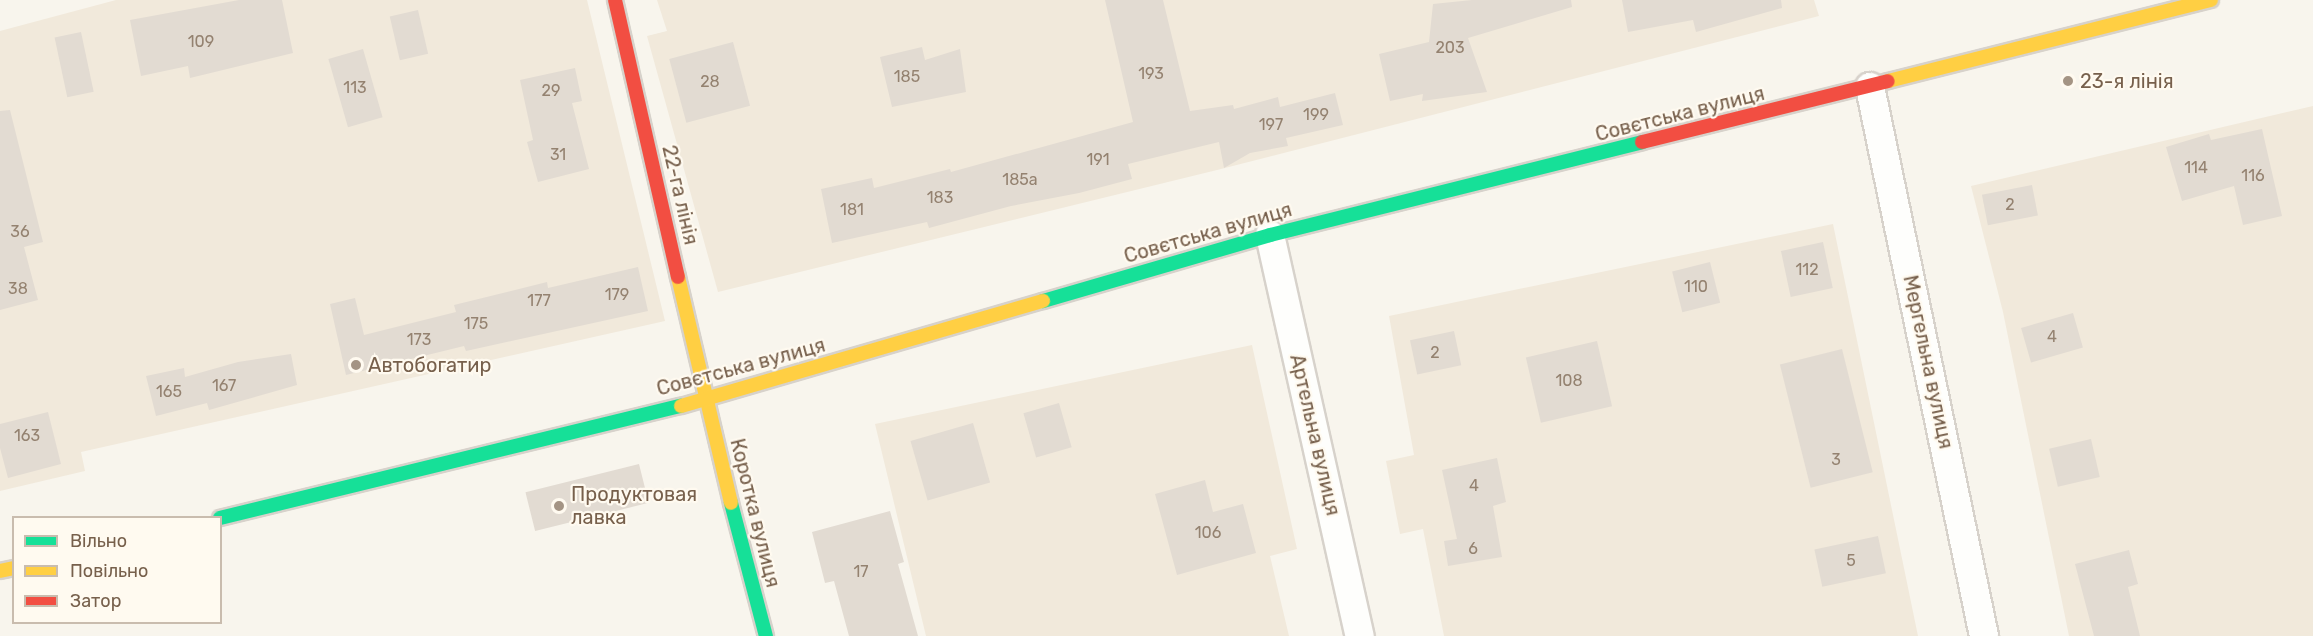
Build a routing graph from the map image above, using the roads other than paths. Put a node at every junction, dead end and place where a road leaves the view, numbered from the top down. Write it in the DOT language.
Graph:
graph roads {
  1 [pos="615,0"];
  2 [pos="2211,0"];
  3 [pos="1870,87"];
  4 [pos="1270,235"];
  5 [pos="708,399"];
  6 [pos="222,518"];
  7 [pos="766,636"];
  8 [pos="1360,636"];
  9 [pos="1984,636"];
  1 -- 5 [label="main road, 22-га лінія"];
  2 -- 3 [label="main road, Совєтська вулиця"];
  3 -- 4 [label="main road, Совєтська вулиця"];
  3 -- 9 [label="street, Мергельна вулиця"];
  4 -- 5 [label="main road, Совєтська вулиця"];
  4 -- 8 [label="street, Артельна вулиця"];
  5 -- 6 [label="main road, Совєтська вулиця"];
  5 -- 7 [label="main road, Коротка вулиця"];
}
